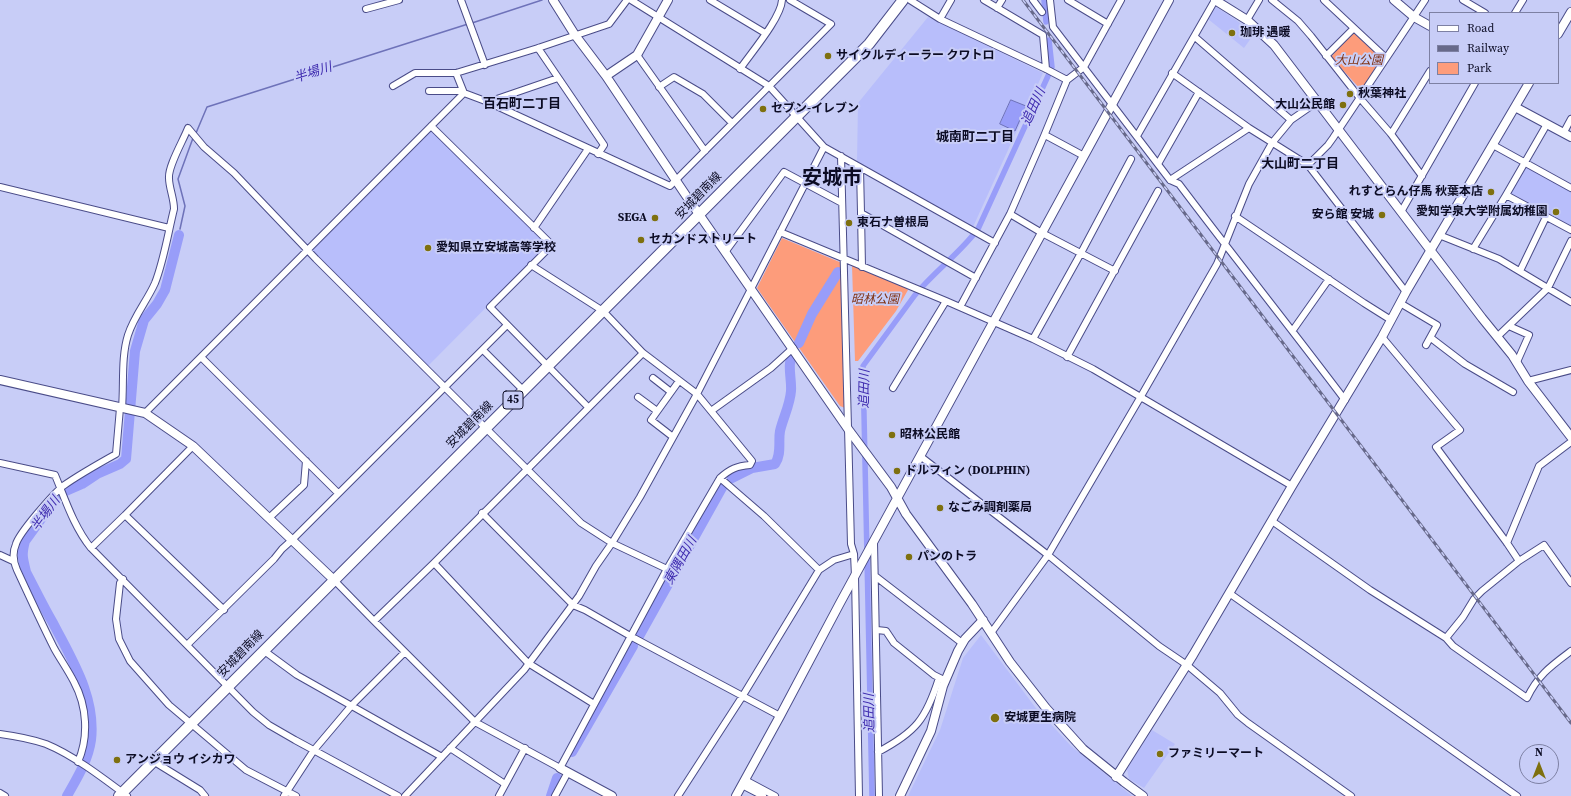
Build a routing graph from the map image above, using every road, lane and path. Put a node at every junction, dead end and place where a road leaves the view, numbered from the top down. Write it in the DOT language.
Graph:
graph roads {
  1 [pos="399,0"];
  2 [pos="461,0"];
  3 [pos="553,0"];
  4 [pos="627,0"];
  5 [pos="631,0"];
  6 [pos="668,0"];
  7 [pos="710,0"];
  8 [pos="782,0"];
  9 [pos="790,0"];
  10 [pos="903,0"];
  11 [pos="910,0"];
  12 [pos="951,0"];
  13 [pos="984,0"];
  14 [pos="1002,0"];
  15 [pos="1033,0"];
  16 [pos="1050,0"];
  17 [pos="1068,0"];
  18 [pos="1120,0"];
  19 [pos="1169,0"];
  20 [pos="1215,0"];
  21 [pos="1259,0"];
  22 [pos="1272,0"];
  23 [pos="1324,0"];
  24 [pos="1394,0"];
  25 [pos="1425,0"];
  26 [pos="1463,0"];
  27 [pos="1523,0"];
  28 [pos="720,3"];
  29 [pos="997,8"];
  30 [pos="366,10"];
  31 [pos="1042,12"];
  32 [pos="1483,12"];
  33 [pos="1516,12"];
  34 [pos="1570,16"];
  35 [pos="1414,17"];
  36 [pos="659,18"];
  37 [pos="940,19"];
  38 [pos="1247,20"];
  39 [pos="1108,24"];
  40 [pos="1429,25"];
  41 [pos="1354,28"];
  42 [pos="1559,32"];
  43 [pos="765,33"];
  44 [pos="575,35"];
  45 [pos="1195,37"];
  46 [pos="538,48"];
  47 [pos="637,55"];
  48 [pos="1326,56"];
  49 [pos="1386,58"];
  50 [pos="485,65"];
  51 [pos="1084,67"];
  52 [pos="740,69"];
  53 [pos="1049,70"];
  54 [pos="456,73"];
  55 [pos="1172,73"];
  56 [pos="1429,73"];
  57 [pos="606,76"];
  58 [pos="558,78"];
  59 [pos="1067,80"];
  60 [pos="1474,84"];
  61 [pos="1527,84"];
  62 [pos="393,86"];
  63 [pos="768,86"];
  64 [pos="659,87"];
  65 [pos="429,91"];
  66 [pos="464,92"];
  67 [pos="1199,92"];
  68 [pos="1359,97"];
  69 [pos="488,102"];
  70 [pos="1318,102"];
  71 [pos="1112,105"];
  72 [pos="1515,107"];
  73 [pos="796,117"];
  74 [pos="1571,119"];
  75 [pos="1291,120"];
  76 [pos="732,123"];
  77 [pos="1547,124"];
  78 [pos="431,126"];
  79 [pos="1249,128"];
  80 [pos="1338,129"];
  81 [pos="1045,134"];
  82 [pos="1391,134"];
  83 [pos="1567,135"];
  84 [pos="1137,136"];
  85 [pos="1272,143"];
  86 [pos="1493,145"];
  87 [pos="824,147"];
  88 [pos="588,149"];
  89 [pos="705,151"];
  90 [pos="598,154"];
  91 [pos="841,156"];
  92 [pos="1084,156"];
  93 [pos="1131,159"];
  94 [pos="1525,162"];
  95 [pos="1158,164"];
  96 [pos="1308,165"];
  97 [pos="860,168"];
  98 [pos="1422,176"];
  99 [pos="677,180"];
  100 [pos="1170,180"];
  101 [pos="805,183"];
  102 [pos="0,187"];
  103 [pos="1571,188"];
  104 [pos="1158,191"];
  105 [pos="1506,194"];
  106 [pos="842,203"];
  107 [pos="1401,212"];
  108 [pos="861,213"];
  109 [pos="700,214"];
  110 [pos="1010,214"];
  111 [pos="1235,216"];
  112 [pos="1546,217"];
  113 [pos="169,228"];
  114 [pos="534,228"];
  115 [pos="1571,230"];
  116 [pos="780,232"];
  117 [pos="1042,233"];
  118 [pos="1439,236"];
  119 [pos="1571,240"];
  120 [pos="995,243"];
  121 [pos="1224,244"];
  122 [pos="1473,249"];
  123 [pos="308,250"];
  124 [pos="1431,250"];
  125 [pos="726,251"];
  126 [pos="1081,253"];
  127 [pos="844,260"];
  128 [pos="531,265"];
  129 [pos="862,267"];
  130 [pos="1115,271"];
  131 [pos="1520,272"];
  132 [pos="976,278"];
  133 [pos="1328,279"];
  134 [pos="1548,288"];
  135 [pos="752,289"];
  136 [pos="1406,292"];
  137 [pos="946,301"];
  138 [pos="1571,302"];
  139 [pos="1400,303"];
  140 [pos="960,308"];
  141 [pos="603,311"];
  142 [pos="1391,320"];
  143 [pos="994,322"];
  144 [pos="507,325"];
  145 [pos="1509,326"];
  146 [pos="1293,330"];
  147 [pos="1498,336"];
  148 [pos="1382,337"];
  149 [pos="1431,338"];
  150 [pos="1033,340"];
  151 [pos="1426,345"];
  152 [pos="793,348"];
  153 [pos="483,350"];
  154 [pos="643,353"];
  155 [pos="201,357"];
  156 [pos="1067,357"];
  157 [pos="1517,362"];
  158 [pos="548,365"];
  159 [pos="1571,370"];
  160 [pos="653,378"];
  161 [pos="0,380"];
  162 [pos="679,381"];
  163 [pos="1528,381"];
  164 [pos="446,387"];
  165 [pos="893,388"];
  166 [pos="523,390"];
  167 [pos="671,392"];
  168 [pos="1513,392"];
  169 [pos="697,394"];
  170 [pos="638,397"];
  171 [pos="1140,398"];
  172 [pos="1345,400"];
  173 [pos="588,407"];
  174 [pos="123,408"];
  175 [pos="657,411"];
  176 [pos="711,411"];
  177 [pos="145,413"];
  178 [pos="486,427"];
  179 [pos="848,429"];
  180 [pos="673,437"];
  181 [pos="1571,437"];
  182 [pos="1571,442"];
  183 [pos="193,446"];
  184 [pos="920,456"];
  185 [pos="306,461"];
  186 [pos="0,463"];
  187 [pos="527,469"];
  188 [pos="720,478"];
  189 [pos="1292,486"];
  190 [pos="61,488"];
  191 [pos="338,493"];
  192 [pos="897,498"];
  193 [pos="482,513"];
  194 [pos="125,515"];
  195 [pos="269,518"];
  196 [pos="1272,521"];
  197 [pos="292,540"];
  198 [pos="874,542"];
  199 [pos="612,543"];
  200 [pos="1508,543"];
  201 [pos="91,548"];
  202 [pos="854,554"];
  203 [pos="1048,555"];
  204 [pos="0,556"];
  205 [pos="13,561"];
  206 [pos="1519,561"];
  207 [pos="434,563"];
  208 [pos="667,569"];
  209 [pos="820,570"];
  210 [pos="855,576"];
  211 [pos="874,576"];
  212 [pos="123,579"];
  213 [pos="334,580"];
  214 [pos="1571,583"];
  215 [pos="1230,593"];
  216 [pos="573,605"];
  217 [pos="224,610"];
  218 [pos="983,620"];
  219 [pos="374,621"];
  220 [pos="877,630"];
  221 [pos="991,633"];
  222 [pos="632,637"];
  223 [pos="1446,638"];
  224 [pos="962,643"];
  225 [pos="187,645"];
  226 [pos="263,650"];
  227 [pos="1571,651"];
  228 [pos="405,652"];
  229 [pos="528,663"];
  230 [pos="1187,665"];
  231 [pos="943,679"];
  232 [pos="228,686"];
  233 [pos="742,697"];
  234 [pos="594,704"];
  235 [pos="352,705"];
  236 [pos="780,716"];
  237 [pos="475,722"];
  238 [pos="190,724"];
  239 [pos="0,734"];
  240 [pos="450,748"];
  241 [pos="525,748"];
  242 [pos="314,750"];
  243 [pos="878,752"];
  244 [pos="442,757"];
  245 [pos="153,761"];
  246 [pos="78,762"];
  247 [pos="560,768"];
  248 [pos="568,772"];
  249 [pos="1116,777"];
  250 [pos="744,782"];
  251 [pos="505,784"];
  252 [pos="286,793"];
  253 [pos="122,795"];
  254 [pos="205,796"];
  255 [pos="296,796"];
  256 [pos="398,796"];
  257 [pos="405,796"];
  258 [pos="499,796"];
  259 [pos="555,796"];
  260 [pos="612,796"];
  261 [pos="678,796"];
  262 [pos="736,796"];
  263 [pos="763,796"];
  264 [pos="775,796"];
  265 [pos="859,796"];
  266 [pos="878,796"];
  267 [pos="900,796"];
  268 [pos="1143,796"];
  269 [pos="1351,796"];
  270 [pos="1517,796"];
  1 -- 30 [label="street"];
  2 -- 50 [label="street"];
  3 -- 44 [label="street"];
  4 -- 44 [label="street"];
  5 -- 36 [label="street"];
  6 -- 36 [label="street"];
  7 -- 28 [label="street"];
  8 -- 43 [label="street"];
  9 -- 63 [label="street"];
  10 -- 73 [label="main road, 安城碧南線 / 45"];
  11 -- 37 [label="street"];
  12 -- 37 [label="street"];
  13 -- 29 [label="street"];
  14 -- 29 [label="street"];
  15 -- 31 [label="street"];
  16 -- 51 [label="street"];
  17 -- 39 [label="street"];
  18 -- 39 [label="street"];
  19 -- 71 [label="street"];
  20 -- 38 [label="street"];
  20 -- 45 [label="street"];
  21 -- 38 [label="street"];
  22 -- 48 [label="street"];
  23 -- 41 [label="street"];
  24 -- 35 [label="street"];
  25 -- 35 [label="street"];
  26 -- 32 [label="street"];
  27 -- 33 [label="street"];
  28 -- 43 [label="street"];
  29 -- 53 [label="street"];
  34 -- 42 [label="street"];
  35 -- 40 [label="street"];
  35 -- 49 [label="street"];
  36 -- 47 [label="street"];
  36 -- 52 [label="street"];
  37 -- 53 [label="street"];
  38 -- 70 [label="street"];
  39 -- 51 [label="street"];
  41 -- 48 [label="street"];
  41 -- 49 [label="street"];
  43 -- 52 [label="street"];
  44 -- 46 [label="street"];
  44 -- 57 [label="street"];
  45 -- 55 [label="street"];
  45 -- 75 [label="street"];
  46 -- 50 [label="street"];
  46 -- 58 [label="street"];
  47 -- 57 [label="street"];
  47 -- 64 [label="street"];
  48 -- 68 [label="street"];
  49 -- 68 [label="street"];
  50 -- 54 [label="street"];
  51 -- 59 [label="street"];
  51 -- 71 [label="street"];
  52 -- 63 [label="street"];
  53 -- 59 [label="street"];
  54 -- 62 [label="street"];
  54 -- 66 [label="street"];
  55 -- 67 [label="street"];
  55 -- 84 [label="street"];
  56 -- 82 [label="street"];
  57 -- 99 [label="street"];
  58 -- 69 [label="street"];
  58 -- 90 [label="street"];
  59 -- 81 [label="street"];
  60 -- 98 [label="street"];
  61 -- 72 [label="street"];
  63 -- 73 [label="street"];
  63 -- 76 [label="street"];
  64 -- 76 [label="street"];
  64 -- 89 [label="street"];
  65 -- 66 [label="street"];
  66 -- 69 [label="street"];
  66 -- 78 [label="street"];
  67 -- 79 [label="street"];
  67 -- 95 [label="street"];
  68 -- 80 [label="street"];
  68 -- 82 [label="street"];
  69 -- 88 [label="street"];
  70 -- 75 [label="street"];
  70 -- 80 [label="street"];
  71 -- 84 [label="street"];
  71 -- 92 [label="street"];
  72 -- 77 [label="street"];
  72 -- 86 [label="street"];
  73 -- 87 [label="street"];
  73 -- 109 [label="main road, 安城碧南線 / 45"];
  74 -- 83 [label="street"];
  75 -- 85 [label="street"];
  76 -- 89 [label="street"];
  77 -- 83 [label="street"];
  77 -- 94 [label="street"];
  78 -- 114 [label="street"];
  78 -- 123 [label="street"];
  79 -- 85 [label="street"];
  79 -- 100 [label="street"];
  80 -- 96 [label="street"];
  80 -- 107 [label="street"];
  81 -- 92 [label="street"];
  81 -- 110 [label="street"];
  82 -- 98 [label="street"];
  84 -- 95 [label="street"];
  85 -- 96 [label="street"];
  85 -- 111 [label="street"];
  86 -- 94 [label="street"];
  86 -- 118 [label="street"];
  87 -- 91 [label="street"];
  87 -- 101 [label="street"];
  88 -- 90 [label="street"];
  88 -- 114 [label="street"];
  89 -- 99 [label="street"];
  90 -- 99 [label="street"];
  91 -- 97 [label="street"];
  91 -- 106 [label="street"];
  92 -- 117 [label="street"];
  93 -- 126 [label="street"];
  94 -- 103 [label="street"];
  94 -- 105 [label="street"];
  95 -- 100 [label="street"];
  96 -- 136 [label="street"];
  97 -- 108 [label="street"];
  97 -- 120 [label="street"];
  98 -- 107 [label="street"];
  99 -- 109 [label="street"];
  100 -- 121 [label="street"];
  101 -- 106 [label="street"];
  101 -- 116 [label="street"];
  101 -- 125 [label="street"];
  102 -- 113 [label="street"];
  104 -- 130 [label="street"];
  105 -- 112 [label="street"];
  105 -- 122 [label="street"];
  106 -- 127 [label="street"];
  107 -- 124 [label="street"];
  108 -- 129 [label="street"];
  108 -- 132 [label="street"];
  109 -- 125 [label="street"];
  109 -- 141 [label="main road, 安城碧南線 / 45"];
  110 -- 117 [label="street"];
  110 -- 120 [label="street"];
  111 -- 121 [label="street"];
  111 -- 133 [label="street"];
  112 -- 115 [label="street"];
  112 -- 131 [label="street"];
  113 -- 123 [label="street"];
  113 -- 174 [label="street"];
  114 -- 128 [label="street"];
  116 -- 127 [label="street"];
  116 -- 135 [label="street"];
  117 -- 126 [label="street"];
  117 -- 143 [label="street"];
  118 -- 122 [label="street"];
  118 -- 124 [label="street"];
  119 -- 134 [label="street"];
  120 -- 132 [label="street"];
  121 -- 146 [label="street"];
  121 -- 171 [label="street"];
  122 -- 131 [label="street"];
  123 -- 155 [label="street"];
  123 -- 164 [label="street"];
  124 -- 136 [label="street"];
  124 -- 147 [label="street"];
  125 -- 135 [label="street"];
  126 -- 130 [label="street"];
  126 -- 150 [label="street"];
  127 -- 129 [label="street"];
  127 -- 179 [label="street"];
  128 -- 141 [label="street"];
  128 -- 144 [label="street"];
  129 -- 137 [label="street"];
  130 -- 156 [label="street"];
  131 -- 134 [label="street"];
  132 -- 140 [label="street"];
  133 -- 142 [label="street"];
  133 -- 146 [label="street"];
  134 -- 138 [label="street"];
  134 -- 145 [label="street"];
  135 -- 152 [label="street"];
  135 -- 169 [label="street"];
  136 -- 139 [label="street"];
  137 -- 140 [label="street"];
  137 -- 165 [label="street"];
  139 -- 142 [label="street"];
  139 -- 149 [label="street"];
  140 -- 143 [label="street"];
  141 -- 154 [label="street"];
  141 -- 158 [label="main road, 安城碧南線 / 45"];
  142 -- 148 [label="street"];
  143 -- 150 [label="street"];
  143 -- 184 [label="street"];
  144 -- 153 [label="street"];
  144 -- 158 [label="street"];
  145 -- 147 [label="street"];
  145 -- 157 [label="street"];
  146 -- 172 [label="street"];
  147 -- 157 [label="street"];
  148 -- 172 [label="street"];
  148 -- 200 [label="street"];
  149 -- 151 [label="street"];
  149 -- 168 [label="street"];
  150 -- 156 [label="street"];
  152 -- 176 [label="street"];
  152 -- 179 [label="street"];
  153 -- 164 [label="street"];
  153 -- 166 [label="street"];
  154 -- 162 [label="street"];
  154 -- 173 [label="street"];
  155 -- 177 [label="street"];
  155 -- 185 [label="street"];
  156 -- 171 [label="street"];
  157 -- 163 [label="street"];
  158 -- 166 [label="main road, 安城碧南線 / 45"];
  158 -- 173 [label="street"];
  159 -- 163 [label="street"];
  160 -- 167 [label="street"];
  161 -- 174 [label="street"];
  162 -- 167 [label="street"];
  162 -- 169 [label="street"];
  163 -- 181 [label="street"];
  164 -- 178 [label="street"];
  164 -- 191 [label="street"];
  166 -- 178 [label="main road, 安城碧南線 / 45"];
  167 -- 175 [label="street"];
  169 -- 176 [label="street"];
  169 -- 180 [label="street"];
  170 -- 175 [label="street"];
  171 -- 189 [label="street"];
  171 -- 203 [label="street"];
  172 -- 189 [label="street"];
  173 -- 187 [label="street"];
  174 -- 177 [label="street"];
  174 -- 190 [label="street"];
  175 -- 180 [label="street"];
  176 -- 188 [label="street"];
  177 -- 183 [label="street"];
  178 -- 187 [label="street"];
  178 -- 213 [label="main road, 安城碧南線 / 45"];
  179 -- 192 [label="street"];
  179 -- 202 [label="street"];
  180 -- 199 [label="street"];
  182 -- 200 [label="street"];
  183 -- 194 [label="street"];
  183 -- 195 [label="street"];
  184 -- 192 [label="street"];
  184 -- 203 [label="street"];
  185 -- 191 [label="street"];
  185 -- 195 [label="street"];
  186 -- 190 [label="street"];
  187 -- 193 [label="street"];
  187 -- 199 [label="street"];
  188 -- 208 [label="street"];
  188 -- 209 [label="street"];
  189 -- 196 [label="street"];
  190 -- 201 [label="street"];
  190 -- 205 [label="street"];
  191 -- 197 [label="street"];
  192 -- 198 [label="street"];
  192 -- 218 [label="street"];
  193 -- 207 [label="street"];
  193 -- 216 [label="street"];
  194 -- 201 [label="street"];
  194 -- 217 [label="street"];
  195 -- 197 [label="street"];
  196 -- 215 [label="street"];
  196 -- 223 [label="street"];
  197 -- 213 [label="street"];
  197 -- 217 [label="street"];
  198 -- 210 [label="street"];
  198 -- 211 [label="street"];
  199 -- 208 [label="street"];
  199 -- 216 [label="street"];
  200 -- 206 [label="street"];
  201 -- 212 [label="street"];
  202 -- 209 [label="street"];
  202 -- 210 [label="street"];
  203 -- 221 [label="street"];
  203 -- 230 [label="street"];
  204 -- 205 [label="street"];
  205 -- 246 [label="street"];
  206 -- 214 [label="street"];
  206 -- 223 [label="street"];
  207 -- 219 [label="street"];
  207 -- 229 [label="street"];
  208 -- 222 [label="street"];
  209 -- 233 [label="street"];
  210 -- 236 [label="street"];
  210 -- 265 [label="street"];
  211 -- 220 [label="street"];
  211 -- 224 [label="street"];
  212 -- 225 [label="street"];
  212 -- 238 [label="street"];
  213 -- 219 [label="street"];
  213 -- 226 [label="main road, 安城碧南線 / 45"];
  215 -- 230 [label="street"];
  215 -- 270 [label="street"];
  216 -- 222 [label="street"];
  216 -- 229 [label="street"];
  217 -- 225 [label="street"];
  218 -- 221 [label="street"];
  218 -- 224 [label="street"];
  219 -- 228 [label="street"];
  220 -- 231 [label="street"];
  220 -- 243 [label="street"];
  221 -- 249 [label="street"];
  222 -- 233 [label="street"];
  222 -- 234 [label="street"];
  223 -- 227 [label="street"];
  224 -- 231 [label="street"];
  225 -- 232 [label="street"];
  226 -- 232 [label="main road, 安城碧南線 / 45"];
  226 -- 235 [label="street"];
  228 -- 235 [label="street"];
  228 -- 237 [label="street"];
  229 -- 234 [label="street"];
  229 -- 237 [label="street"];
  230 -- 249 [label="street"];
  230 -- 269 [label="street"];
  231 -- 243 [label="street"];
  231 -- 267 [label="street"];
  232 -- 238 [label="main road, 安城碧南線 / 45"];
  232 -- 242 [label="street"];
  233 -- 236 [label="street"];
  233 -- 261 [label="street"];
  234 -- 247 [label="street"];
  235 -- 242 [label="street"];
  235 -- 244 [label="street"];
  236 -- 250 [label="street"];
  237 -- 240 [label="street"];
  237 -- 241 [label="street"];
  238 -- 245 [label="main road, 安城碧南線 / 45"];
  238 -- 252 [label="street"];
  239 -- 246 [label="street"];
  240 -- 244 [label="street"];
  240 -- 251 [label="street"];
  241 -- 247 [label="street"];
  241 -- 251 [label="street"];
  242 -- 252 [label="street"];
  242 -- 256 [label="street"];
  243 -- 266 [label="street"];
  244 -- 257 [label="street"];
  245 -- 253 [label="main road, 安城碧南線 / 45"];
  245 -- 254 [label="street"];
  246 -- 253 [label="street"];
  247 -- 248 [label="street"];
  248 -- 259 [label="street"];
  248 -- 260 [label="street"];
  249 -- 268 [label="street"];
  250 -- 262 [label="street"];
  250 -- 263 [label="street"];
  250 -- 264 [label="street"];
  251 -- 258 [label="street"];
  252 -- 255 [label="street"];
}
